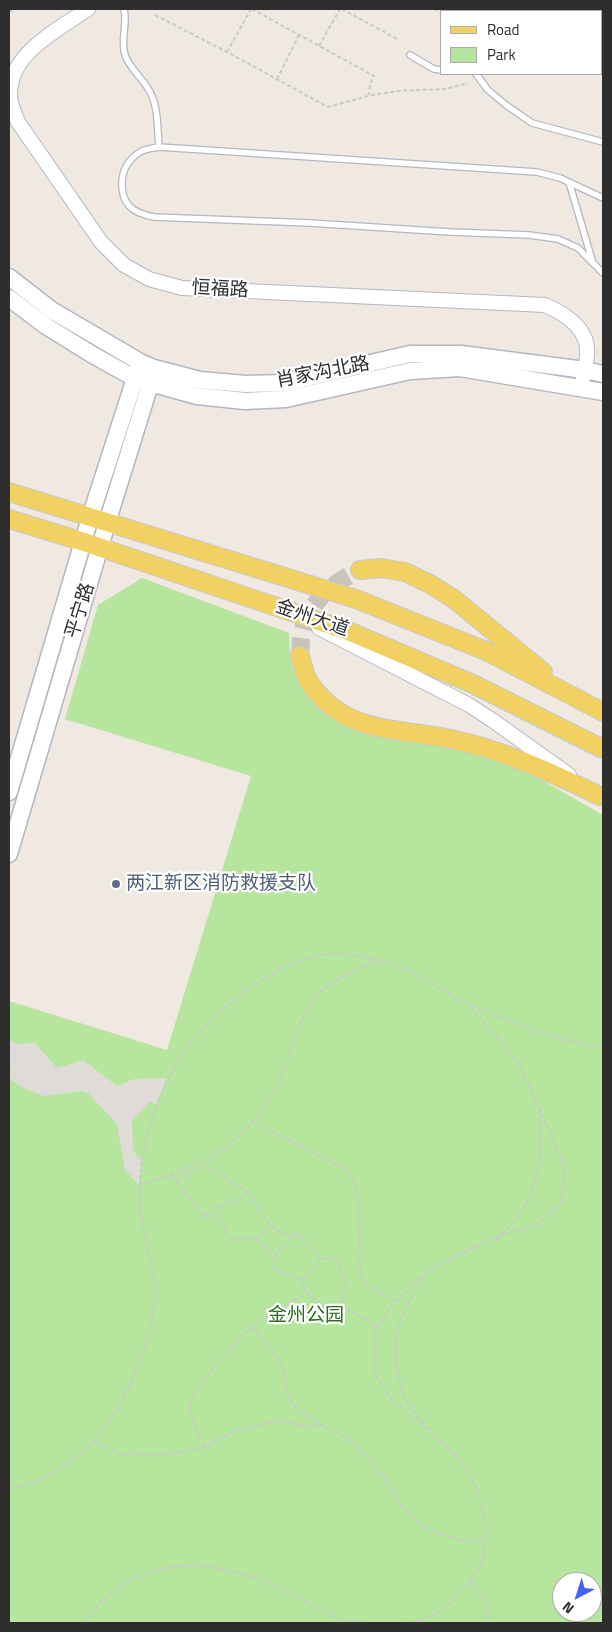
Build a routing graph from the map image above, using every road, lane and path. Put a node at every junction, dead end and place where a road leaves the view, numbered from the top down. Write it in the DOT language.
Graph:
graph roads {
  1 [pos="10,9"];
  2 [pos="88,9"];
  3 [pos="124,9"];
  4 [pos="251,9"];
  5 [pos="341,9"];
  6 [pos="14,14"];
  7 [pos="155,15"];
  8 [pos="299,35"];
  9 [pos="399,40"];
  10 [pos="320,46"];
  11 [pos="227,52"];
  12 [pos="410,56"];
  13 [pos="440,70"];
  14 [pos="477,75"];
  15 [pos="277,79"];
  16 [pos="468,83"];
  17 [pos="369,95"];
  18 [pos="603,142"];
  19 [pos="159,147"];
  20 [pos="569,182"];
  21 [pos="603,198"];
  22 [pos="592,262"];
  23 [pos="603,273"];
  24 [pos="9,277"];
  25 [pos="9,298"];
  26 [pos="584,370"];
  27 [pos="145,373"];
  28 [pos="603,374"];
  29 [pos="581,388"];
  30 [pos="603,392"];
  31 [pos="9,492"];
  32 [pos="9,520"];
  33 [pos="99,520"];
  34 [pos="92,545"];
  35 [pos="360,570"];
  36 [pos="283,609"];
  37 [pos="300,656"];
  38 [pos="572,696"];
  39 [pos="603,712"];
  40 [pos="603,749"];
  41 [pos="9,792"];
  42 [pos="602,797"];
  43 [pos="9,854"];
  44 [pos="377,961"];
  45 [pos="468,1004"];
  46 [pos="603,1048"];
  47 [pos="539,1108"];
  48 [pos="253,1121"];
  49 [pos="172,1175"];
  50 [pos="176,1180"];
  51 [pos="139,1185"];
  52 [pos="250,1194"];
  53 [pos="203,1214"];
  54 [pos="272,1226"];
  55 [pos="293,1235"];
  56 [pos="257,1239"];
  57 [pos="495,1239"];
  58 [pos="275,1256"];
  59 [pos="321,1259"];
  60 [pos="425,1274"];
  61 [pos="303,1281"];
  62 [pos="309,1293"];
  63 [pos="396,1301"];
  64 [pos="339,1306"];
  65 [pos="379,1326"];
  66 [pos="251,1327"];
  67 [pos="323,1426"];
  68 [pos="436,1437"];
  69 [pos="94,1442"];
  70 [pos="205,1447"];
  71 [pos="9,1489"];
  72 [pos="486,1541"];
  73 [pos="471,1581"];
  74 [pos="83,1623"];
  75 [pos="362,1623"];
  76 [pos="407,1623"];
  77 [pos="488,1623"];
  1 -- 6 [label="path"];
  2 -- 26 [label="street, 恒福路"];
  3 -- 19 [label="lane"];
  4 -- 8 [label="path"];
  4 -- 11 [label="path"];
  5 -- 9 [label="path"];
  5 -- 10 [label="path"];
  7 -- 11 [label="path"];
  8 -- 10 [label="path"];
  8 -- 15 [label="path"];
  10 -- 17 [label="path"];
  11 -- 15 [label="path"];
  12 -- 13 [label="lane"];
  14 -- 18 [label="lane"];
  15 -- 17 [label="path"];
  16 -- 17 [label="path"];
  19 -- 20 [label="lane"];
  19 -- 22 [label="lane"];
  20 -- 21 [label="lane"];
  20 -- 22 [label="lane"];
  22 -- 23 [label="lane"];
  24 -- 27 [label="main road, 肖家沟北路"];
  25 -- 27 [label="main road, 肖家沟北路"];
  26 -- 27 [label="main road, 肖家沟北路"];
  26 -- 28 [label="main road, 肖家沟北路"];
  26 -- 29 [label="street, 恒福路"];
  27 -- 29 [label="main road, 肖家沟北路"];
  27 -- 33 [label="main road, 平宁路"];
  29 -- 30 [label="main road, 肖家沟北路"];
  31 -- 33 [label="main road, 金州大道"];
  32 -- 34 [label="main road, 金州大道"];
  33 -- 34 [label="main road, 平宁路"];
  33 -- 38 [label="main road, 金州大道"];
  34 -- 36 [label="main road, 金州大道"];
  34 -- 41 [label="main road, 平宁路"];
  34 -- 43 [label="main road, 平宁路"];
  35 -- 38 [label="main road"];
  36 -- 40 [label="main road, 金州大道"];
  36 -- 42 [label="street"];
  37 -- 42 [label="main road"];
  38 -- 39 [label="main road, 金州大道"];
  44 -- 45 [label="path"];
  44 -- 48 [label="path"];
  44 -- 51 [label="path"];
  45 -- 46 [label="path"];
  45 -- 47 [label="path"];
  47 -- 57 [label="path"];
  47 -- 57 [label="path"];
  48 -- 49 [label="path"];
  48 -- 63 [label="path"];
  49 -- 50 [label="path"];
  49 -- 51 [label="path"];
  50 -- 52 [label="path"];
  50 -- 53 [label="path"];
  51 -- 69 [label="path"];
  52 -- 53 [label="path"];
  52 -- 54 [label="path"];
  53 -- 56 [label="path"];
  54 -- 55 [label="path"];
  54 -- 56 [label="path"];
  55 -- 58 [label="path"];
  55 -- 59 [label="path"];
  56 -- 58 [label="path"];
  57 -- 60 [label="path"];
  58 -- 61 [label="path"];
  59 -- 61 [label="path"];
  59 -- 64 [label="path"];
  60 -- 63 [label="path"];
  60 -- 68 [label="path"];
  61 -- 62 [label="path"];
  62 -- 64 [label="path"];
  62 -- 66 [label="path"];
  63 -- 65 [label="path"];
  64 -- 65 [label="path"];
  65 -- 68 [label="path"];
  66 -- 67 [label="path"];
  66 -- 70 [label="path"];
  67 -- 70 [label="path"];
  67 -- 72 [label="path"];
  68 -- 72 [label="path"];
  69 -- 70 [label="path"];
  69 -- 71 [label="path"];
  72 -- 73 [label="path"];
  73 -- 76 [label="path"];
  73 -- 77 [label="path"];
  74 -- 75 [label="path"];
}
